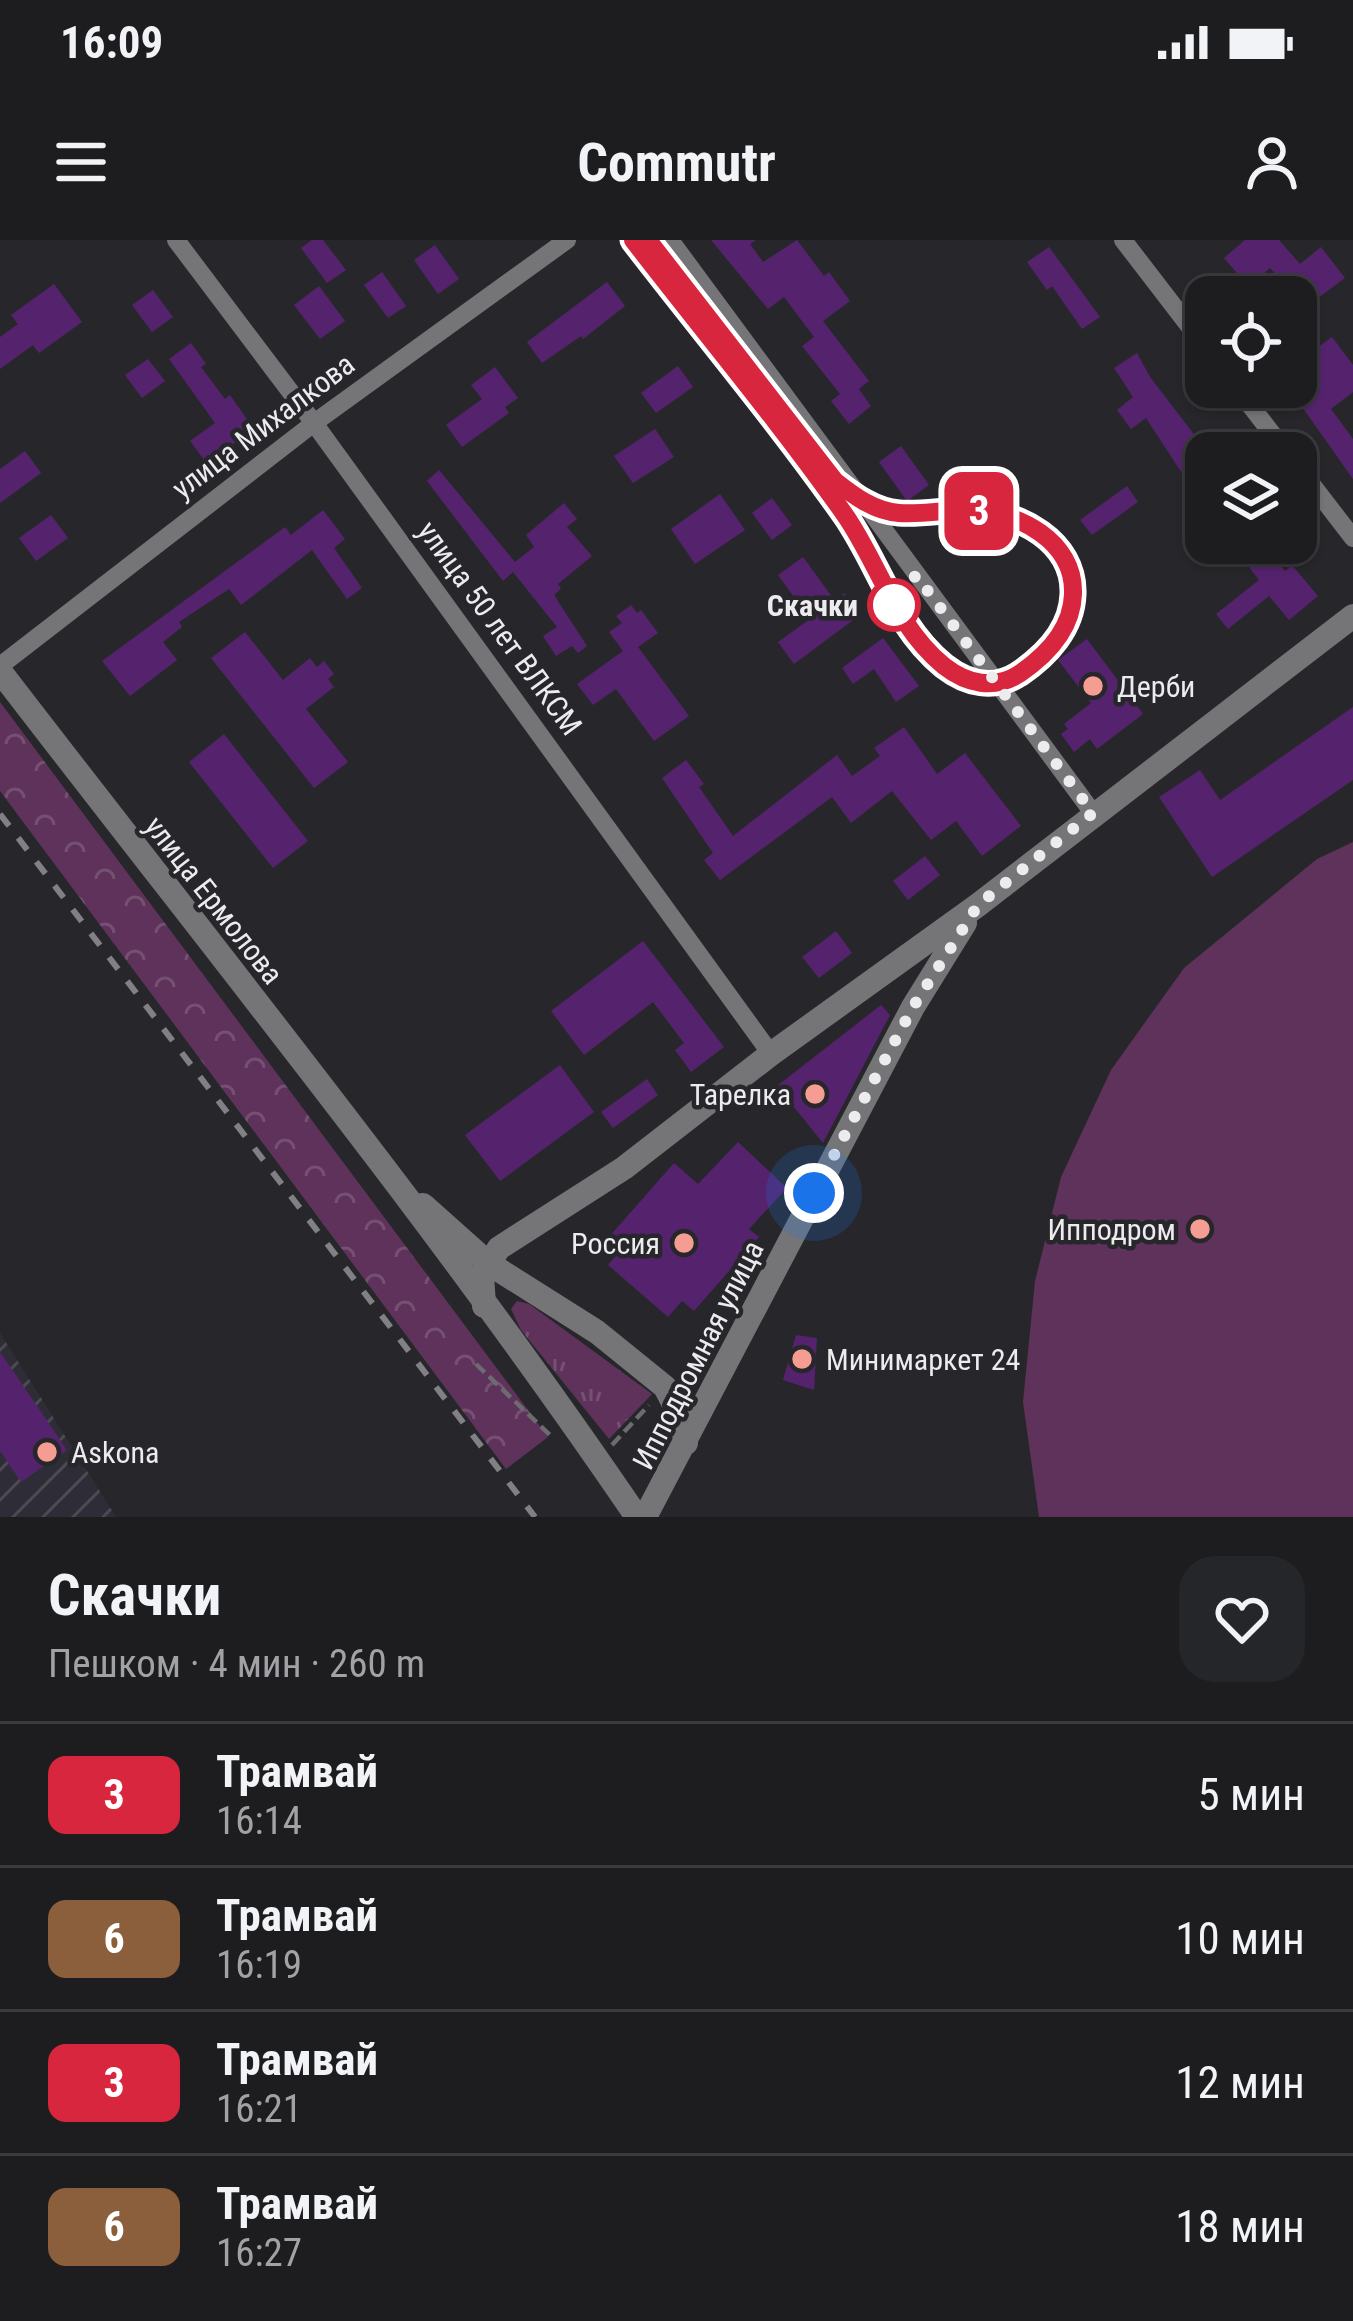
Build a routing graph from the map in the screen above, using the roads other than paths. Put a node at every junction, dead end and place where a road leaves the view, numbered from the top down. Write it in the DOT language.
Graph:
graph roads {
  1 [pos="176,240"];
  2 [pos="566,240"];
  3 [pos="670,240"];
  4 [pos="1123,240"];
  5 [pos="1185,321"];
  6 [pos="1252,408"];
  7 [pos="314,423"];
  8 [pos="1271,432"];
  9 [pos="1317,491"];
  10 [pos="1353,538"];
  11 [pos="1353,616"];
  12 [pos="0,668"];
  13 [pos="1093,813"];
  14 [pos="978,905"];
  15 [pos="770,1054"];
  16 [pos="381,1166"];
  17 [pos="488,1263"];
  18 [pos="484,1306"];
  19 [pos="686,1443"];
  20 [pos="641,1517"];
  1 -- 7 [label="street, улица 50 лет ВЛКСМ"];
  2 -- 7 [label="street, улица Михалкова"];
  3 -- 13 [label="street"];
  4 -- 5 [label="street"];
  6 -- 8 [label="street"];
  7 -- 12 [label="street, улица Михалкова"];
  7 -- 15 [label="street, улица 50 лет ВЛКСМ"];
  9 -- 10 [label="street"];
  11 -- 13 [label="street, Ипподромная улица"];
  12 -- 16 [label="street, улица Ермолова"];
  13 -- 14 [label="street, Ипподромная улица"];
  14 -- 15 [label="street, Ипподромная улица"];
  14 -- 19 [label="street, Ипподромная улица"];
  15 -- 17 [label="street, Ипподромная улица"];
  16 -- 17 [label="street, улица Ермолова"];
  16 -- 18 [label="street, улица Ермолова"];
  17 -- 18 [label="street"];
  17 -- 19 [label="street, улица Ермолова"];
  18 -- 20 [label="street, улица Ермолова"];
  19 -- 20 [label="street, Ипподромная улица"];
}
